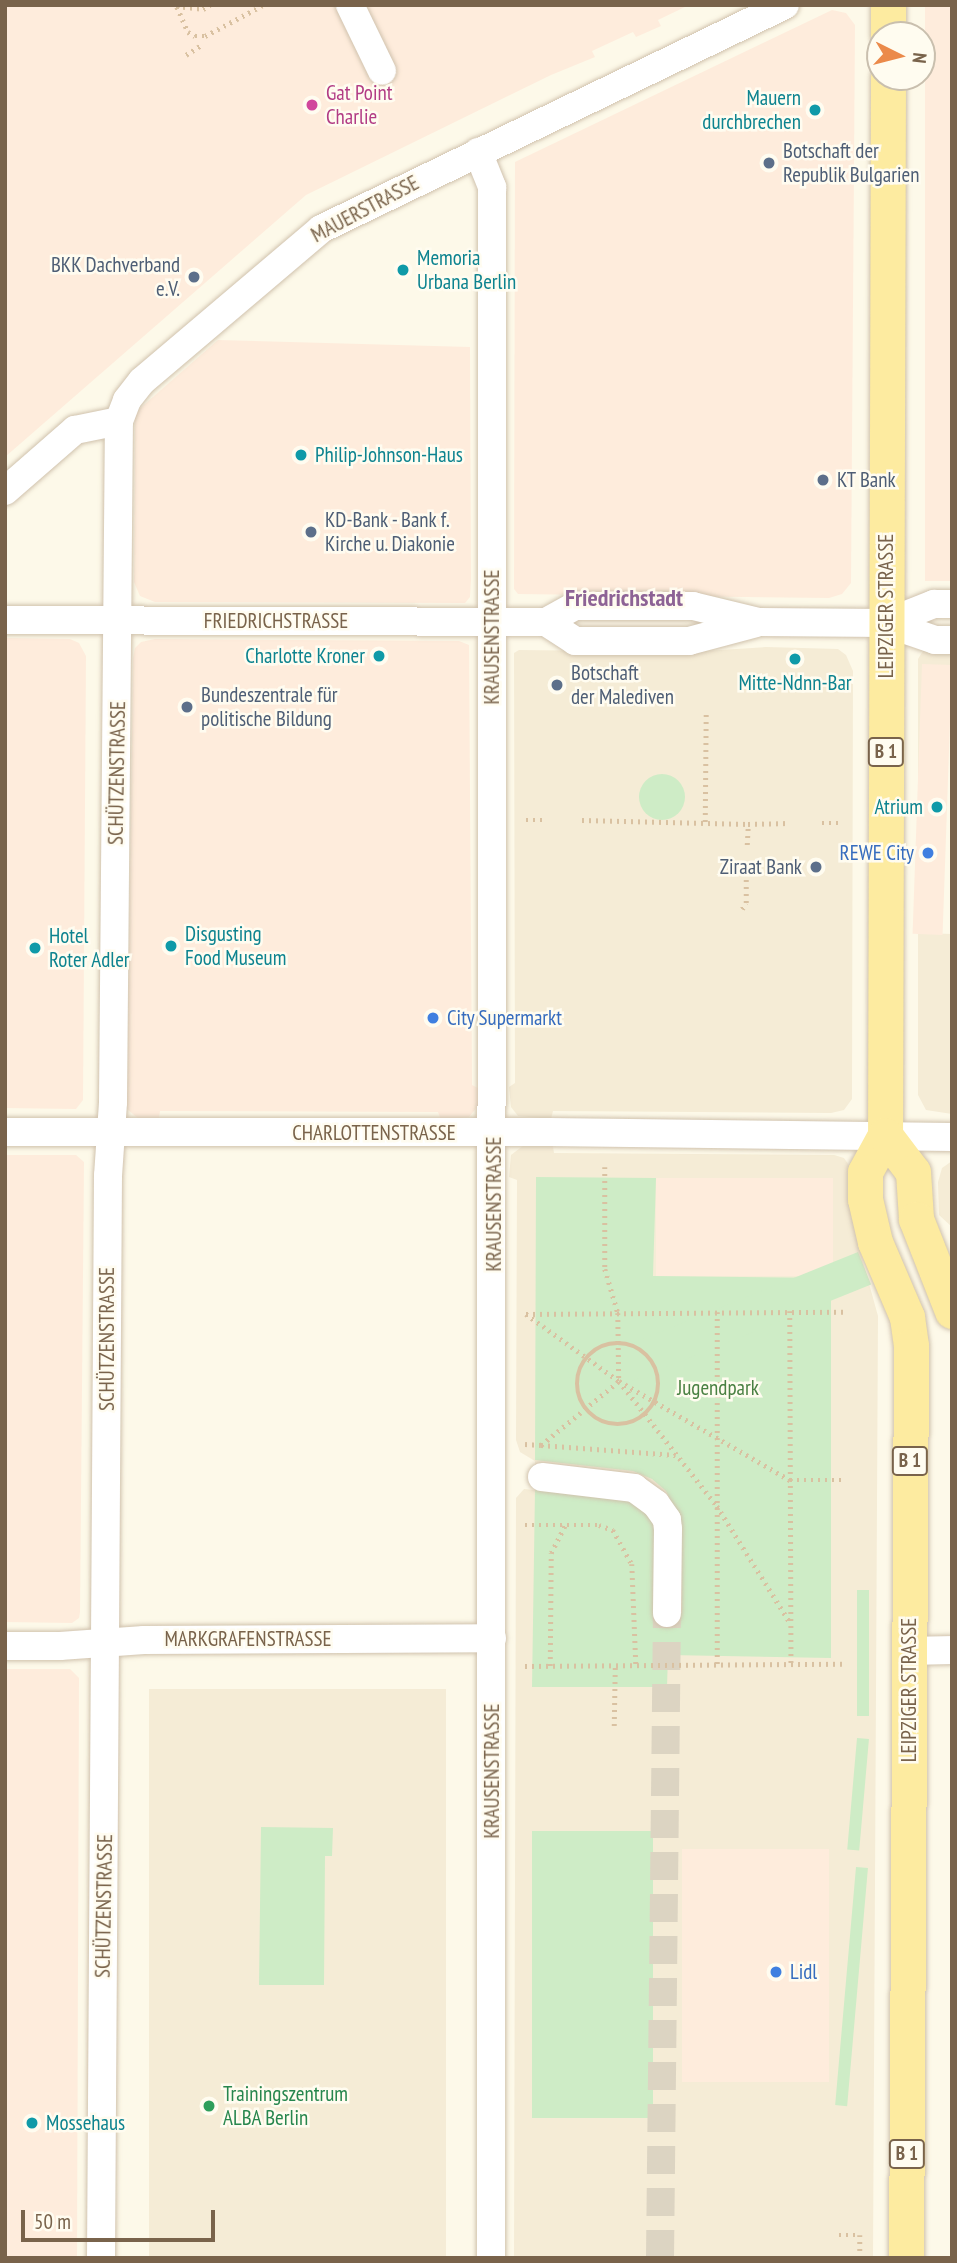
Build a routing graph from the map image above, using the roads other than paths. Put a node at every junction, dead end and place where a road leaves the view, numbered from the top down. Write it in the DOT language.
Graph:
graph roads {
  1 [pos="350,5"];
  2 [pos="785,5"];
  3 [pos="382,71"];
  4 [pos="888,91"];
  5 [pos="478,152"];
  6 [pos="119,421"];
  7 [pos="5,491"];
  8 [pos="952,604"];
  9 [pos="5,620"];
  10 [pos="119,620"];
  11 [pos="492,622"];
  12 [pos="886,623"];
  13 [pos="952,640"];
  14 [pos="5,1132"];
  15 [pos="110,1133"];
  16 [pos="494,1133"];
  17 [pos="885,1135"];
  18 [pos="952,1137"];
  19 [pos="952,1311"];
  20 [pos="542,1476"];
  21 [pos="667,1613"];
  22 [pos="492,1638"];
  23 [pos="106,1643"];
  24 [pos="5,1646"];
  25 [pos="952,1650"];
  26 [pos="909,1651"];
  27 [pos="101,2258"];
  28 [pos="491,2258"];
  29 [pos="906,2258"];
  1 -- 3 [label="street"];
  2 -- 5 [label="street, MAUERSTRASSE"];
  4 -- 12 [label="main road, LEIPZIGER STRASSE / B 1"];
  5 -- 6 [label="street, MAUERSTRASSE"];
  5 -- 11 [label="street, KRAUSENSTRASSE"];
  6 -- 7 [label="street"];
  6 -- 10 [label="street, SCHÜTZENSTRASSE"];
  8 -- 12 [label="street, FRIEDRICHSTRASSE"];
  9 -- 10 [label="street, FRIEDRICHSTRASSE"];
  10 -- 11 [label="street, FRIEDRICHSTRASSE"];
  10 -- 15 [label="street, SCHÜTZENSTRASSE"];
  11 -- 12 [label="street, FRIEDRICHSTRASSE"];
  11 -- 16 [label="street, KRAUSENSTRASSE"];
  12 -- 13 [label="street, FRIEDRICHSTRASSE"];
  12 -- 17 [label="main road, LEIPZIGER STRASSE / B 1"];
  14 -- 15 [label="street, CHARLOTTENSTRASSE"];
  15 -- 16 [label="street, CHARLOTTENSTRASSE"];
  15 -- 23 [label="street, SCHÜTZENSTRASSE"];
  16 -- 17 [label="street, CHARLOTTENSTRASSE"];
  16 -- 22 [label="street, KRAUSENSTRASSE"];
  17 -- 18 [label="street, CHARLOTTENSTRASSE"];
  17 -- 19 [label="main road"];
  17 -- 26 [label="main road, LEIPZIGER STRASSE / B 1"];
  20 -- 21 [label="street"];
  22 -- 23 [label="street, MARKGRAFENSTRASSE"];
  22 -- 28 [label="street, KRAUSENSTRASSE"];
  23 -- 24 [label="street, MARKGRAFENSTRASSE"];
  23 -- 27 [label="street, SCHÜTZENSTRASSE"];
  25 -- 26 [label="street"];
  26 -- 29 [label="main road, LEIPZIGER STRASSE / B 1"];
}
